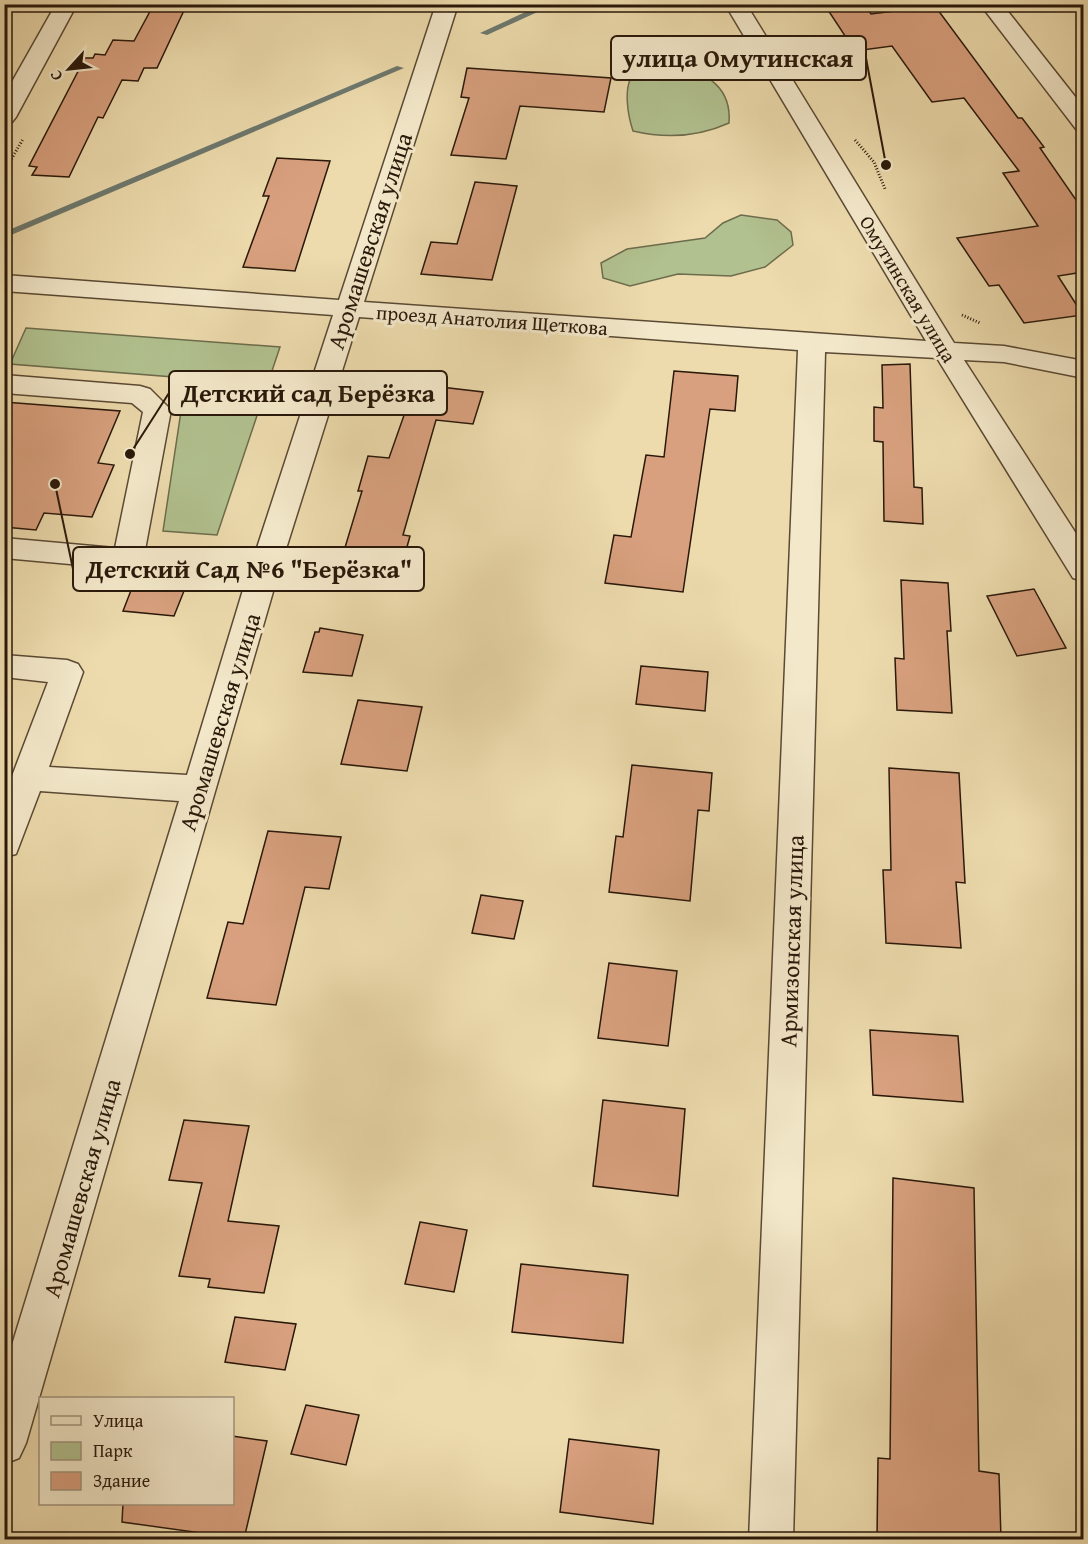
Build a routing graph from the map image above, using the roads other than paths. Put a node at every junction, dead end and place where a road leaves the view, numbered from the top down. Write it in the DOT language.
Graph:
graph roads {
  1 [pos="67,4"];
  2 [pos="447,4"];
  3 [pos="735,4"];
  4 [pos="990,4"];
  5 [pos="4,117"];
  6 [pos="1083,124"];
  7 [pos="4,283"];
  8 [pos="348,310"];
  9 [pos="812,343"];
  10 [pos="944,349"];
  11 [pos="1083,370"];
  12 [pos="4,384"];
  13 [pos="4,548"];
  14 [pos="128,559"];
  15 [pos="264,571"];
  16 [pos="1083,571"];
  17 [pos="4,666"];
  18 [pos="30,777"];
  19 [pos="199,789"];
  20 [pos="4,844"];
  21 [pos="4,1443"];
  22 [pos="771,1539"];
  1 -- 5 [label="street"];
  2 -- 8 [label="street, Аромашевская улица"];
  3 -- 10 [label="street, Омутинская улица"];
  4 -- 6 [label="street"];
  7 -- 8 [label="street, проезд Анатолия Щеткова"];
  8 -- 9 [label="street, проезд Анатолия Щеткова"];
  8 -- 15 [label="street, Аромашевская улица"];
  9 -- 10 [label="street, проезд Анатолия Щеткова"];
  9 -- 22 [label="street, Армизонская улица"];
  10 -- 11 [label="street, проезд Анатолия Щеткова"];
  10 -- 16 [label="street, Омутинская улица"];
  12 -- 14 [label="street"];
  13 -- 14 [label="street"];
  14 -- 15 [label="street"];
  15 -- 19 [label="street, Аромашевская улица"];
  17 -- 18 [label="street"];
  18 -- 19 [label="street"];
  18 -- 20 [label="street"];
  19 -- 21 [label="street, Аромашевская улица"];
}
